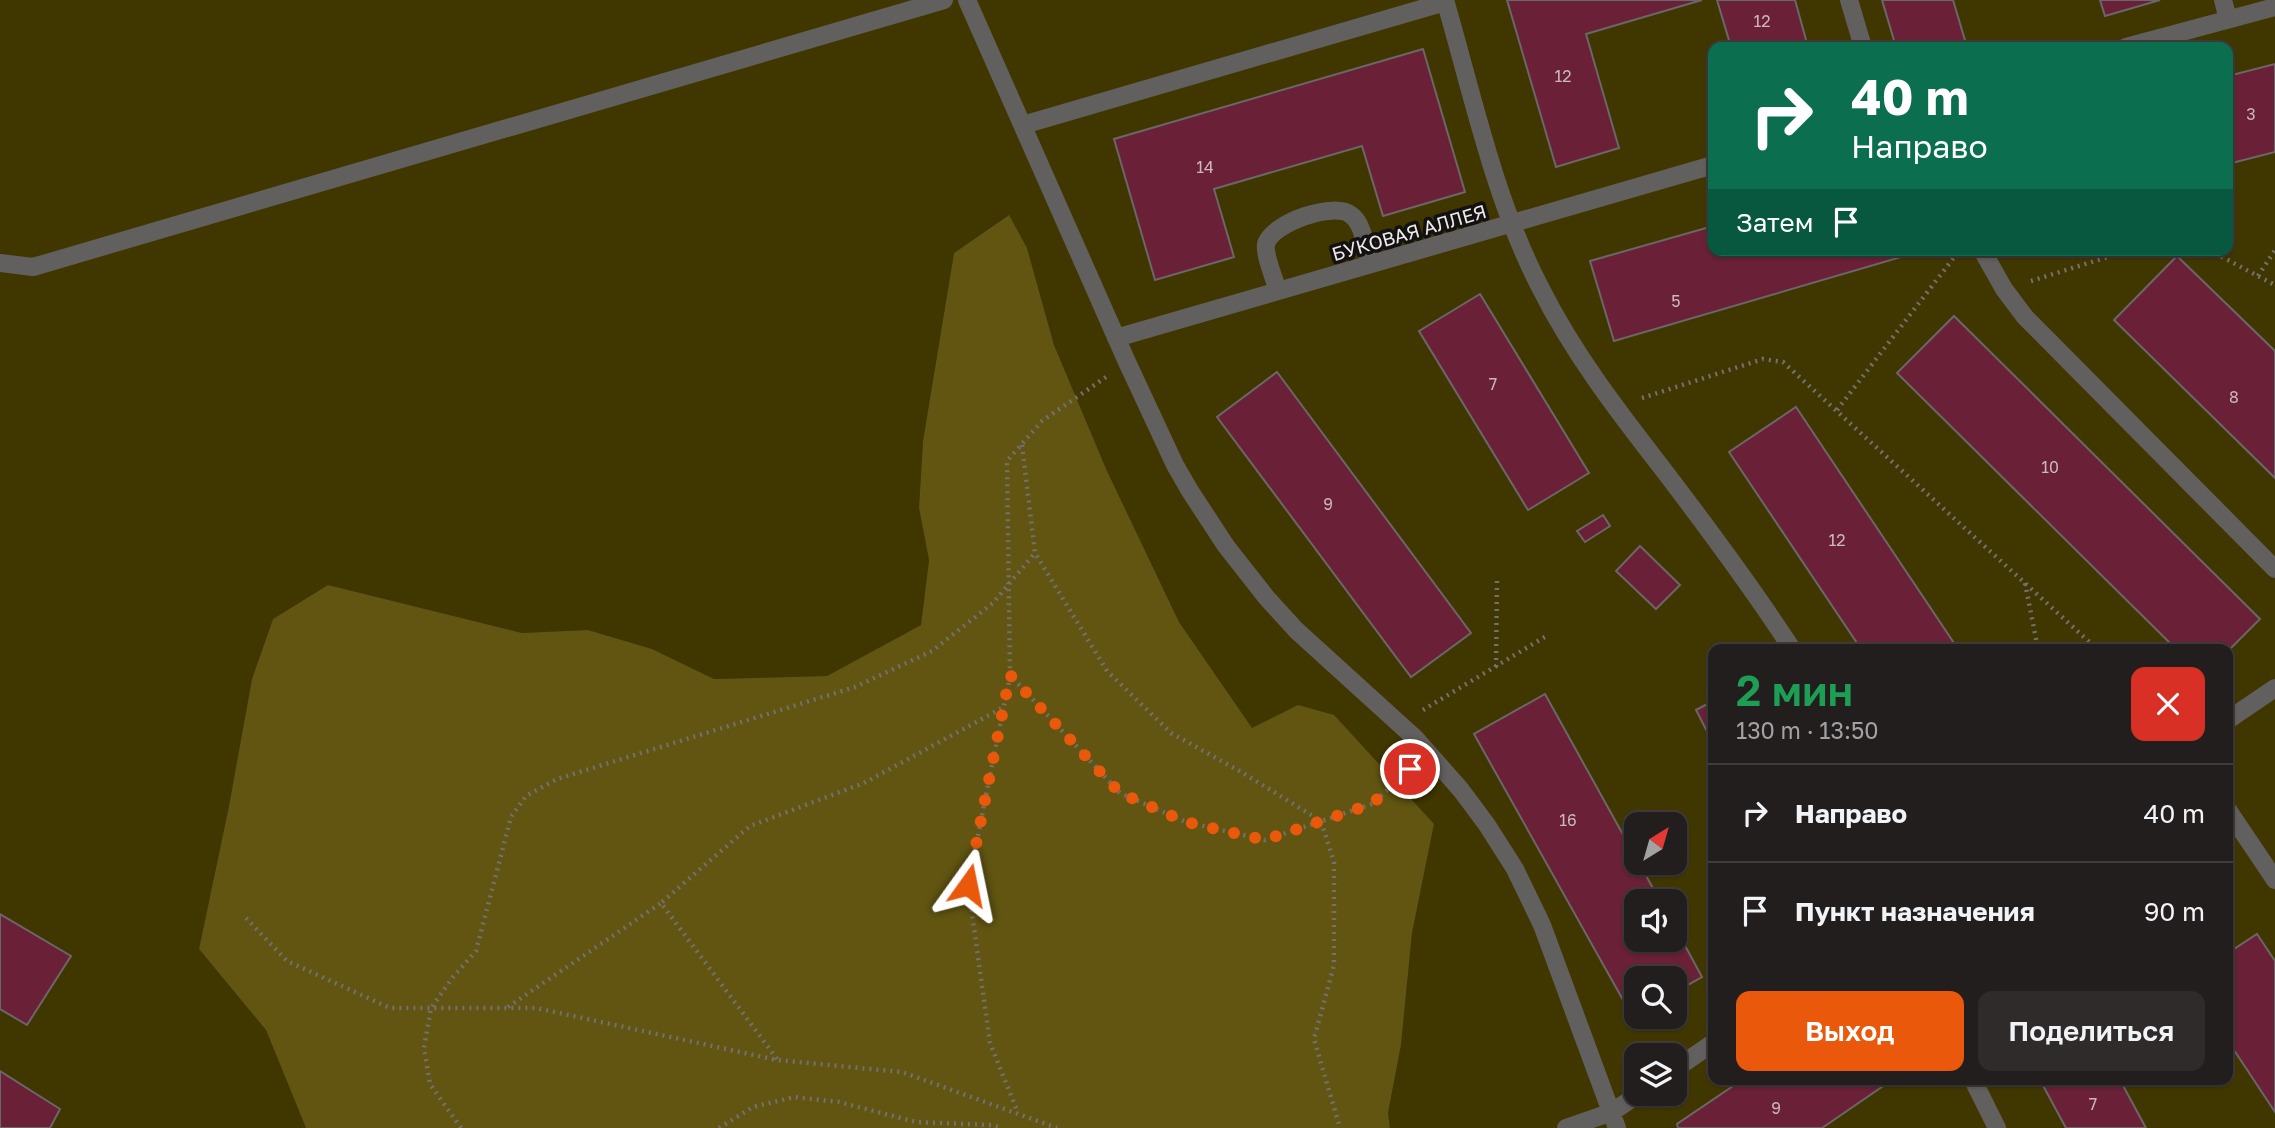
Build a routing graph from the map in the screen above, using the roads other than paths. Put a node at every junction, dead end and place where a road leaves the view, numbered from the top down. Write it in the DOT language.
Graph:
graph roads {
  1 [pos="944,0"];
  2 [pos="967,0"];
  3 [pos="1849,0"];
  4 [pos="2223,0"];
  5 [pos="1445,1"];
  6 [pos="2275,7"];
  7 [pos="2228,19"];
  8 [pos="1862,42"];
  9 [pos="2144,42"];
  10 [pos="1023,125"];
  11 [pos="1708,166"];
  12 [pos="1510,224"];
  13 [pos="1985,256"];
  14 [pos="0,264"];
  15 [pos="1370,264"];
  16 [pos="1278,292"];
  17 [pos="1116,338"];
  18 [pos="2275,569"];
  19 [pos="1788,644"];
  20 [pos="2275,688"];
  21 [pos="2233,717"];
  22 [pos="2233,817"];
  23 [pos="2275,880"];
  24 [pos="1708,1046"];
  25 [pos="1687,1061"];
  26 [pos="1976,1085"];
  27 [pos="1627,1106"];
  28 [pos="1614,1120"];
  29 [pos="1566,1128"];
  30 [pos="1997,1128"];
  1 -- 14 [label="lane"];
  2 -- 10 [label="lane"];
  3 -- 8 [label="lane"];
  4 -- 7 [label="lane"];
  5 -- 10 [label="lane"];
  5 -- 12 [label="lane"];
  6 -- 7 [label="lane"];
  7 -- 9 [label="lane"];
  10 -- 17 [label="lane"];
  11 -- 12 [label="lane, БУКОВАЯ АЛЛЕЯ"];
  12 -- 15 [label="lane, БУКОВАЯ АЛЛЕЯ"];
  12 -- 19 [label="lane"];
  13 -- 18 [label="lane"];
  15 -- 16 [label="lane, БУКОВАЯ АЛЛЕЯ"];
  15 -- 16 [label="lane"];
  16 -- 17 [label="lane, БУКОВАЯ АЛЛЕЯ"];
  17 -- 28 [label="lane"];
  20 -- 21 [label="lane"];
  22 -- 23 [label="lane"];
  24 -- 25 [label="lane"];
  26 -- 30 [label="lane"];
  27 -- 28 [label="lane"];
  28 -- 29 [label="lane"];
}
